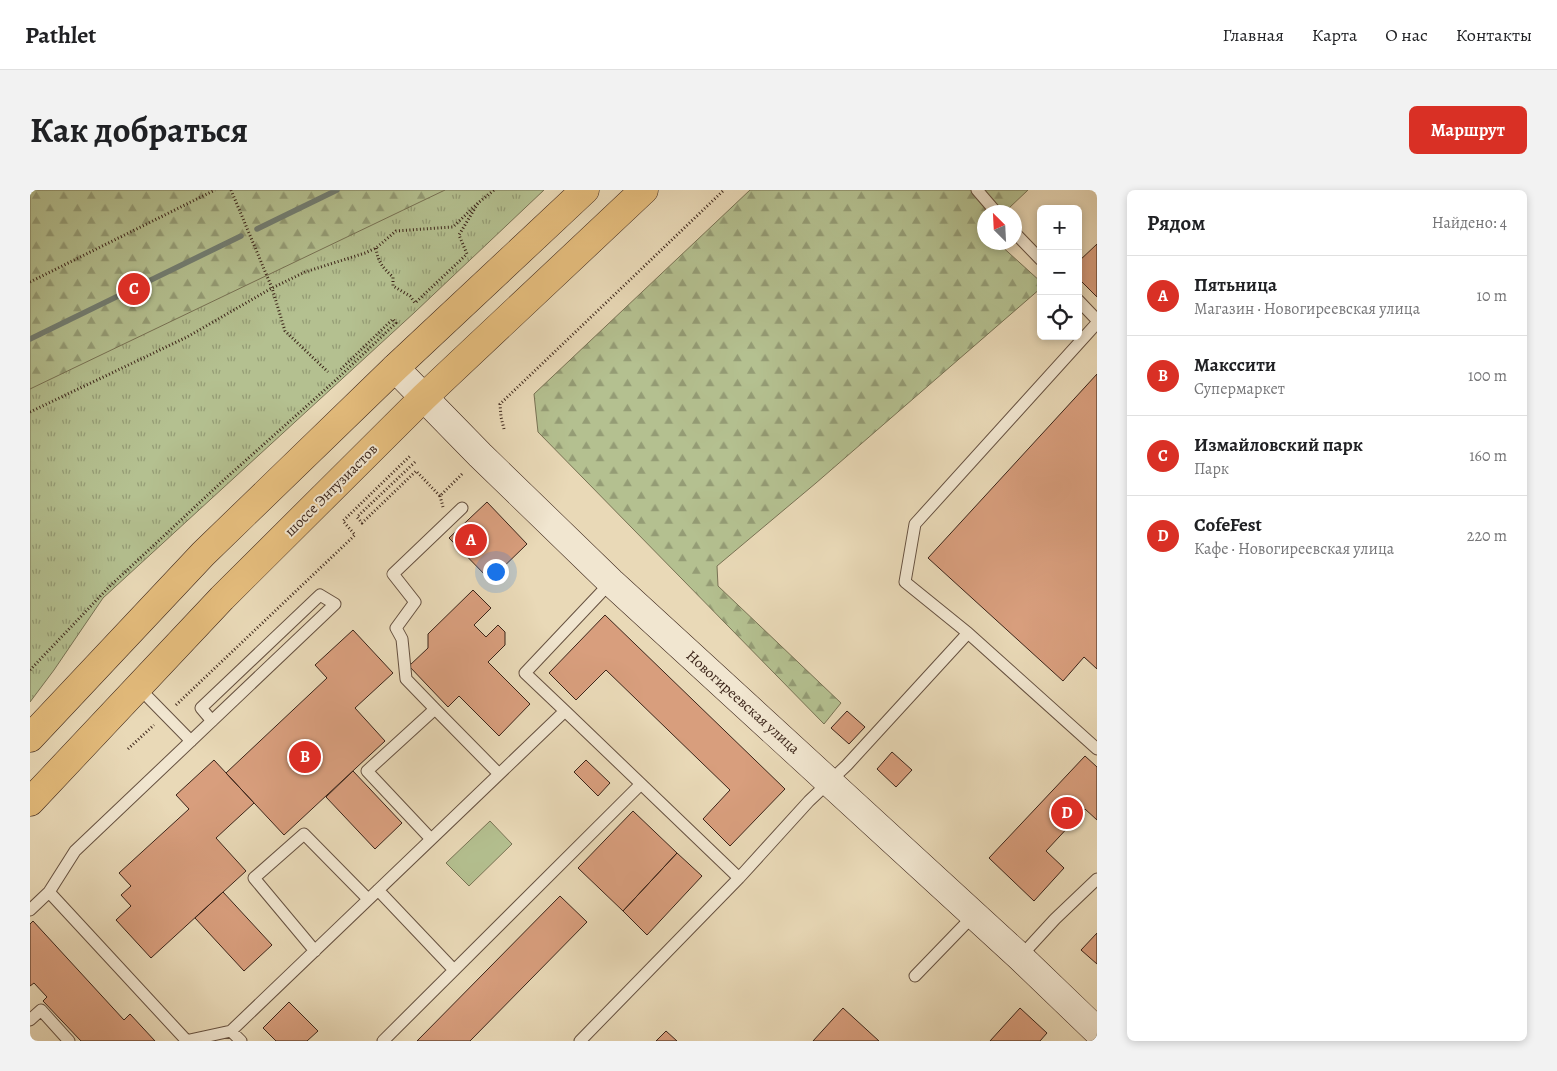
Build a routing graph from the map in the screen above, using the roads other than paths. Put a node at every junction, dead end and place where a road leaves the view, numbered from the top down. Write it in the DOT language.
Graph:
graph roads {
  1 [pos="585,190"];
  2 [pos="644,190"];
  3 [pos="977,190"];
  4 [pos="990,205"];
  5 [pos="1022,240"];
  6 [pos="1037,256"];
  7 [pos="1082,304"];
  8 [pos="1097,320"];
  9 [pos="1097,324"];
  10 [pos="395,368"];
  11 [pos="424,397"];
  12 [pos="462,508"];
  13 [pos="611,582"];
  14 [pos="968,633"];
  15 [pos="138,687"];
  16 [pos="435,709"];
  17 [pos="565,711"];
  18 [pos="212,721"];
  19 [pos="30,738"];
  20 [pos="190,742"];
  21 [pos="1097,749"];
  22 [pos="499,774"];
  23 [pos="828,781"];
  24 [pos="641,784"];
  25 [pos="30,802"];
  26 [pos="432,839"];
  27 [pos="739,878"];
  28 [pos="1097,879"];
  29 [pos="378,890"];
  30 [pos="49,892"];
  31 [pos="368,899"];
  32 [pos="30,910"];
  33 [pos="974,915"];
  34 [pos="315,950"];
  35 [pos="1020,957"];
  36 [pos="454,970"];
  37 [pos="915,976"];
  38 [pos="30,1020"];
  39 [pos="231,1031"];
  40 [pos="1097,1032"];
  41 [pos="186,1040"];
  42 [pos="69,1041"];
  43 [pos="241,1041"];
  44 [pos="383,1041"];
  45 [pos="580,1041"];
  46 [pos="1090,1041"];
  1 -- 10 [label="main road"];
  2 -- 11 [label="main road, шоссе Энтузиастов"];
  3 -- 4 [label="lane"];
  5 -- 6 [label="lane"];
  7 -- 8 [label="lane"];
  9 -- 14 [label="lane"];
  10 -- 11 [label="main road, Новогиреевская улица"];
  10 -- 19 [label="main road"];
  11 -- 13 [label="main road, Новогиреевская улица"];
  11 -- 15 [label="main road, шоссе Энтузиастов"];
  12 -- 16 [label="lane"];
  13 -- 17 [label="lane"];
  13 -- 23 [label="main road, Новогиреевская улица"];
  14 -- 21 [label="lane"];
  14 -- 23 [label="lane"];
  15 -- 20 [label="lane"];
  15 -- 25 [label="main road, шоссе Энтузиастов"];
  16 -- 22 [label="lane"];
  16 -- 26 [label="lane"];
  17 -- 22 [label="lane"];
  17 -- 24 [label="lane"];
  18 -- 18 [label="lane"];
  18 -- 20 [label="lane"];
  20 -- 30 [label="lane"];
  22 -- 26 [label="lane"];
  23 -- 27 [label="lane"];
  23 -- 33 [label="main road, Новогиреевская улица"];
  24 -- 27 [label="lane"];
  24 -- 36 [label="lane"];
  26 -- 29 [label="lane"];
  27 -- 45 [label="lane"];
  28 -- 35 [label="lane"];
  29 -- 31 [label="lane"];
  29 -- 36 [label="lane"];
  30 -- 32 [label="lane"];
  30 -- 41 [label="lane"];
  31 -- 34 [label="lane"];
  31 -- 34 [label="lane"];
  33 -- 35 [label="main road, Новогиреевская улица"];
  33 -- 37 [label="lane"];
  34 -- 39 [label="lane"];
  35 -- 40 [label="main road, Новогиреевская улица"];
  36 -- 44 [label="lane"];
  38 -- 42 [label="lane"];
  39 -- 41 [label="lane"];
  39 -- 43 [label="lane"];
  40 -- 46 [label="lane"];
}
